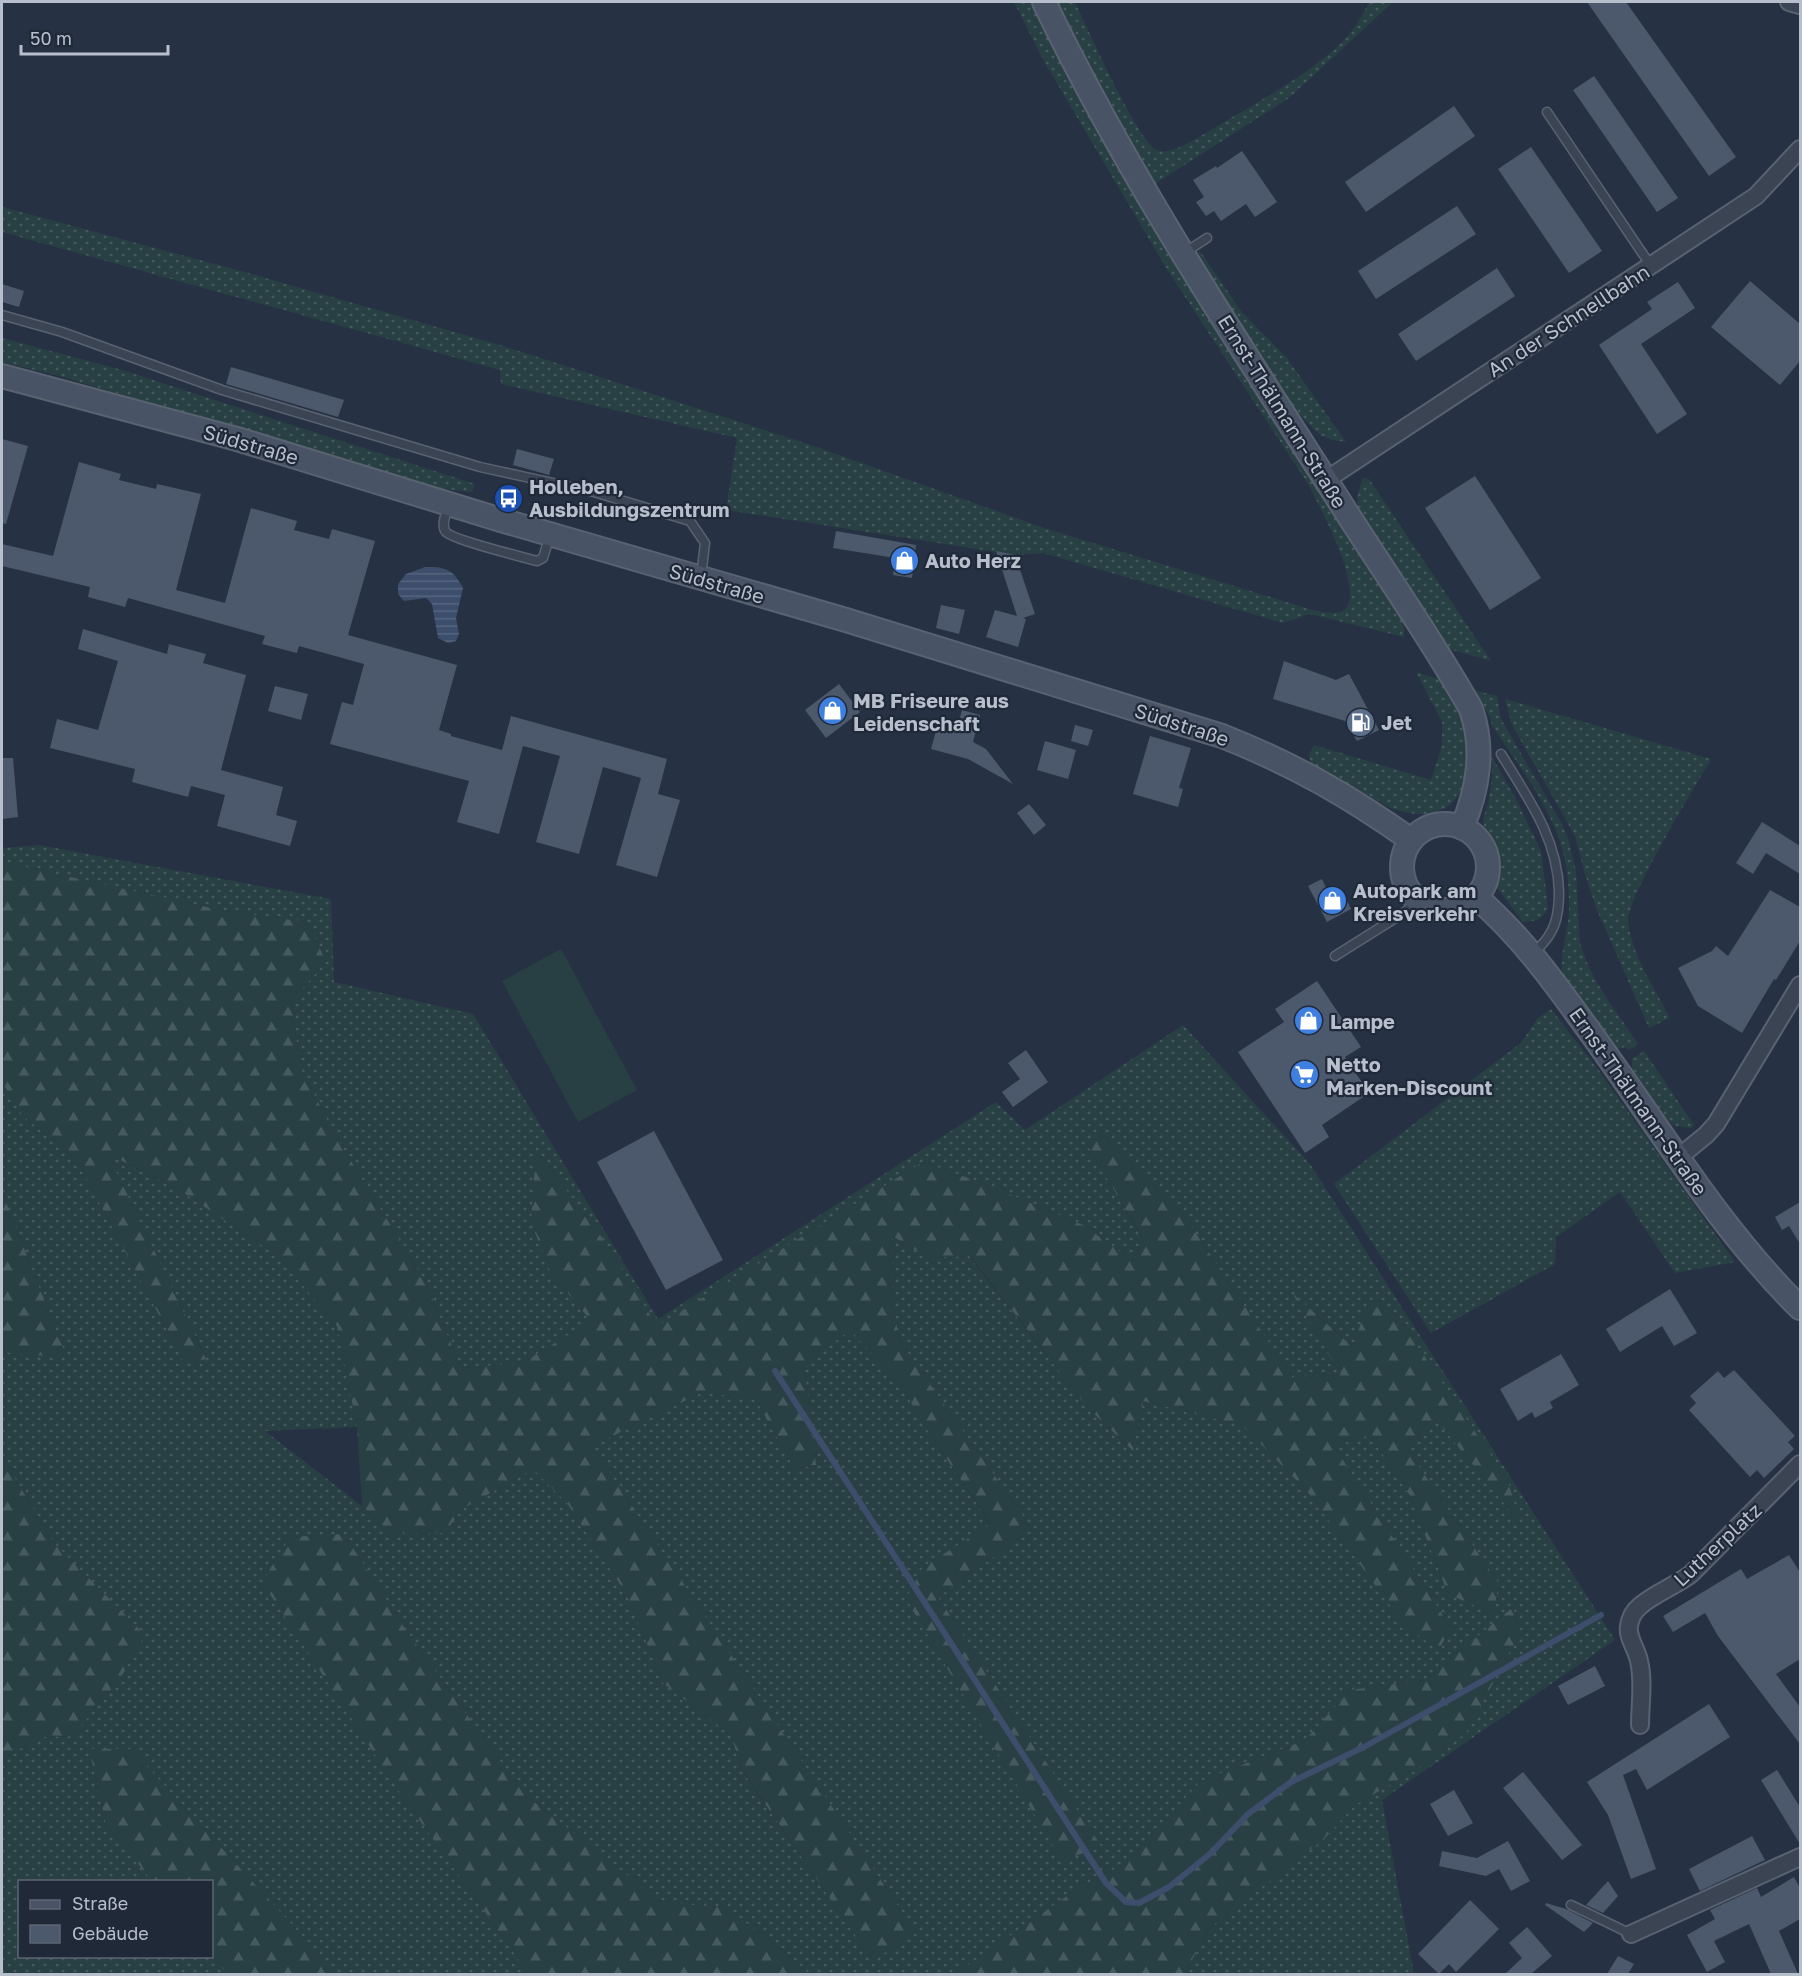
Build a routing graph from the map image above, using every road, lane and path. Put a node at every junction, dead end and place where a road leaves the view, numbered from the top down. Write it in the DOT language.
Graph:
graph roads {
  1 [pos="1044,2"];
  2 [pos="1789,2"];
  3 [pos="1800,5"];
  4 [pos="1547,112"];
  5 [pos="1800,149"];
  6 [pos="1207,238"];
  7 [pos="1183,254"];
  8 [pos="1651,266"];
  9 [pos="2,315"];
  10 [pos="2,376"];
  11 [pos="1326,480"];
  12 [pos="701,579"];
  13 [pos="1501,754"];
  14 [pos="1462,828"];
  15 [pos="1411,840"];
  16 [pos="1476,897"];
  17 [pos="1418,900"];
  18 [pos="1532,954"];
  19 [pos="1335,956"];
  20 [pos="1800,985"];
  21 [pos="1679,1157"];
  22 [pos="1800,1308"];
  23 [pos="1800,1464"];
  24 [pos="1640,1725"];
  25 [pos="1800,1857"];
  26 [pos="1571,1905"];
  27 [pos="1631,1934"];
  1 -- 7 [label="main road, Ernst-Thälmann-Straße"];
  2 -- 3 [label="street"];
  4 -- 8 [label="lane"];
  5 -- 8 [label="street, An der Schnellbahn"];
  6 -- 7 [label="lane"];
  7 -- 11 [label="main road, Ernst-Thälmann-Straße"];
  8 -- 11 [label="street, An der Schnellbahn"];
  9 -- 12 [label="lane"];
  10 -- 12 [label="main road, Südstraße"];
  11 -- 14 [label="main road, Ernst-Thälmann-Straße"];
  12 -- 15 [label="main road, Südstraße"];
  13 -- 18 [label="lane"];
  14 -- 15 [label="main road"];
  14 -- 16 [label="main road"];
  15 -- 17 [label="main road"];
  16 -- 17 [label="main road"];
  16 -- 18 [label="main road, Ernst-Thälmann-Straße"];
  17 -- 19 [label="lane"];
  18 -- 21 [label="main road, Ernst-Thälmann-Straße"];
  20 -- 21 [label="street"];
  21 -- 22 [label="main road, Ernst-Thälmann-Straße"];
  23 -- 24 [label="street, Lutherplatz"];
  25 -- 27 [label="street"];
  26 -- 27 [label="lane"];
}
